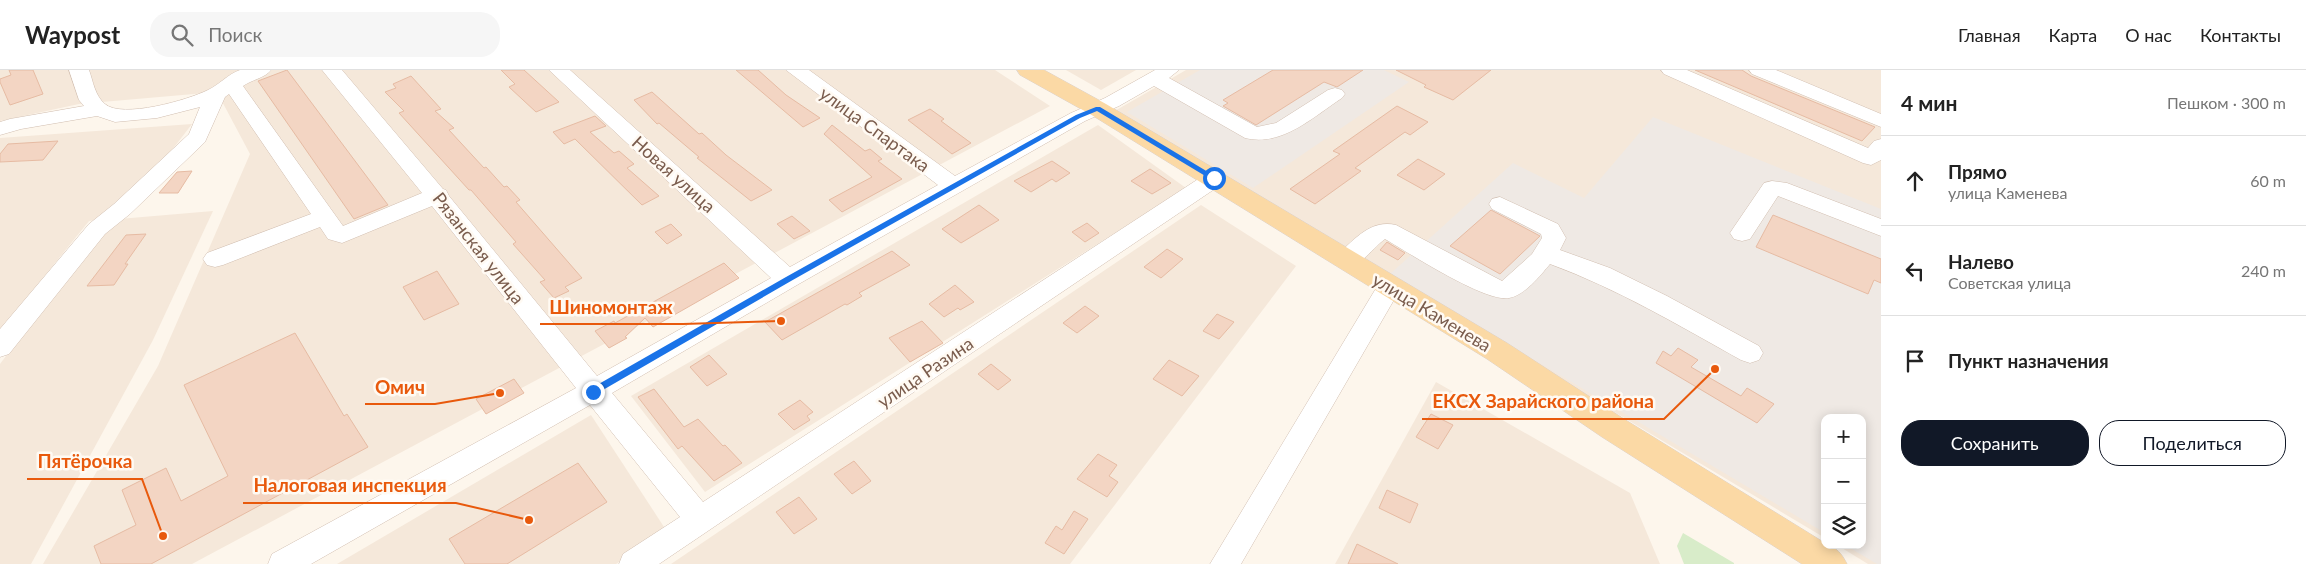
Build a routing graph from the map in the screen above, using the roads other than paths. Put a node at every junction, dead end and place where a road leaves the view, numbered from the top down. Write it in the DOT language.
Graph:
graph roads {
  1 [pos="78,70"];
  2 [pos="261,70"];
  3 [pos="332,70"];
  4 [pos="559,70"];
  5 [pos="796,70"];
  6 [pos="1028,70"];
  7 [pos="1670,70"];
  8 [pos="1759,70"];
  9 [pos="1162,74"];
  10 [pos="224,88"];
  11 [pos="1335,94"];
  12 [pos="94,105"];
  13 [pos="1098,108"];
  14 [pos="1881,121"];
  15 [pos="0,129"];
  16 [pos="1878,155"];
  17 [pos="1214,178"];
  18 [pos="955,187"];
  19 [pos="438,195"];
  20 [pos="1500,204"];
  21 [pos="324,217"];
  22 [pos="1881,228"];
  23 [pos="1742,233"];
  24 [pos="1544,253"];
  25 [pos="215,259"];
  26 [pos="1346,260"];
  27 [pos="788,279"];
  28 [pos="1390,286"];
  29 [pos="0,347"];
  30 [pos="1750,353"];
  31 [pos="593,392"];
  32 [pos="700,520"];
  33 [pos="283,564"];
  34 [pos="634,564"];
  35 [pos="1225,564"];
  36 [pos="1830,564"];
  1 -- 12 [label="street"];
  2 -- 10 [label="street"];
  3 -- 19 [label="street, Рязанская улица"];
  4 -- 27 [label="street, Новая улица"];
  5 -- 18 [label="street, улица Спартака"];
  6 -- 13 [label="main road, улица Каменева"];
  7 -- 16 [label="street"];
  8 -- 14 [label="street"];
  9 -- 11 [label="street"];
  9 -- 13 [label="street"];
  10 -- 12 [label="street"];
  10 -- 21 [label="street"];
  10 -- 29 [label="street"];
  12 -- 15 [label="street"];
  13 -- 17 [label="main road, улица Каменева"];
  13 -- 18 [label="street"];
  17 -- 26 [label="main road, улица Каменева"];
  17 -- 32 [label="street, улица Разина"];
  18 -- 27 [label="street"];
  19 -- 21 [label="street"];
  19 -- 31 [label="street, Рязанская улица"];
  20 -- 24 [label="street"];
  21 -- 25 [label="street"];
  22 -- 23 [label="street"];
  24 -- 26 [label="street"];
  24 -- 30 [label="street"];
  26 -- 28 [label="main road, улица Каменева"];
  27 -- 31 [label="street"];
  28 -- 35 [label="street"];
  28 -- 36 [label="main road, улица Каменева"];
  31 -- 32 [label="street, Рязанская улица"];
  31 -- 33 [label="street"];
  32 -- 34 [label="street, улица Разина"];
}
